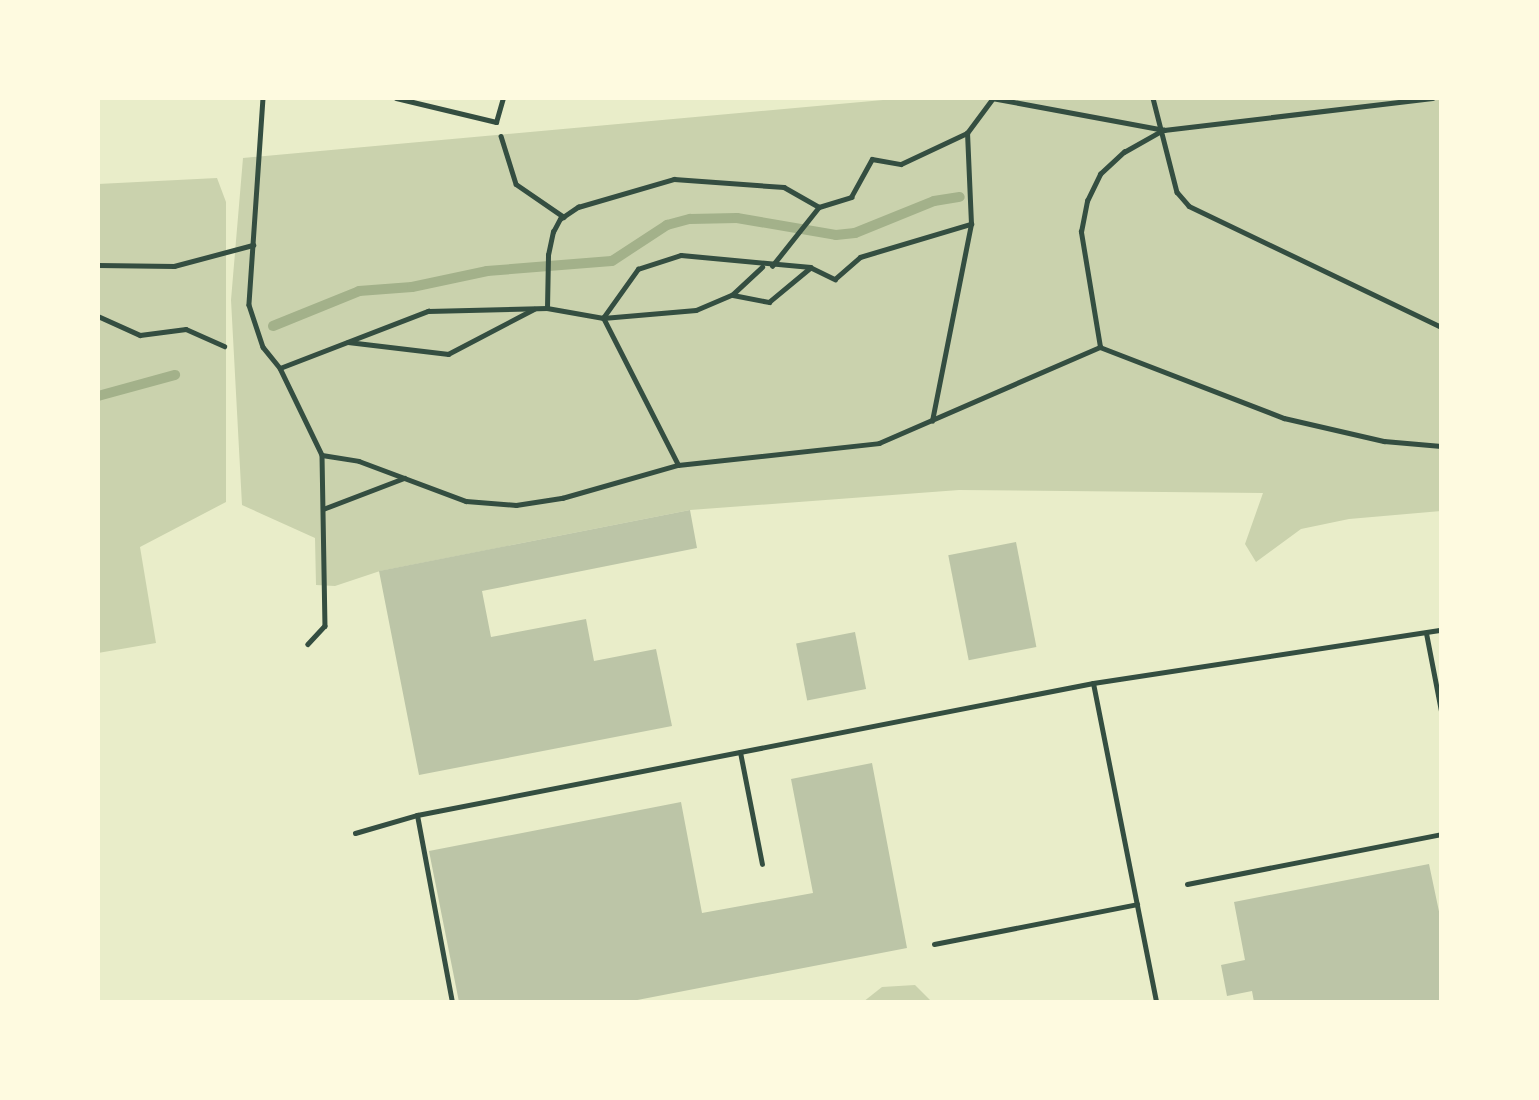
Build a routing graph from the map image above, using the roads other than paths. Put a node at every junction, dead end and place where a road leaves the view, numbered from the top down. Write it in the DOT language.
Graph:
graph roads {
  1 [pos="396,98"];
  2 [pos="503,98"];
  3 [pos="1441,630"];
  4 [pos="1426,633"];
  5 [pos="1093,683"];
  6 [pos="1441,711"];
  7 [pos="740,752"];
  8 [pos="417,815"];
  9 [pos="355,833"];
  10 [pos="1441,834"];
  11 [pos="762,864"];
  12 [pos="1187,884"];
  13 [pos="1137,904"];
  14 [pos="934,944"];
  15 [pos="452,1002"];
  16 [pos="1156,1002"];
  1 -- 2 [label="lane"];
  3 -- 4 [label="lane"];
  4 -- 5 [label="lane"];
  4 -- 6 [label="lane"];
  5 -- 7 [label="lane"];
  5 -- 13 [label="lane"];
  7 -- 8 [label="lane"];
  7 -- 11 [label="lane"];
  8 -- 9 [label="lane"];
  8 -- 15 [label="lane"];
  10 -- 12 [label="lane"];
  13 -- 14 [label="lane"];
  13 -- 16 [label="lane"];
}
